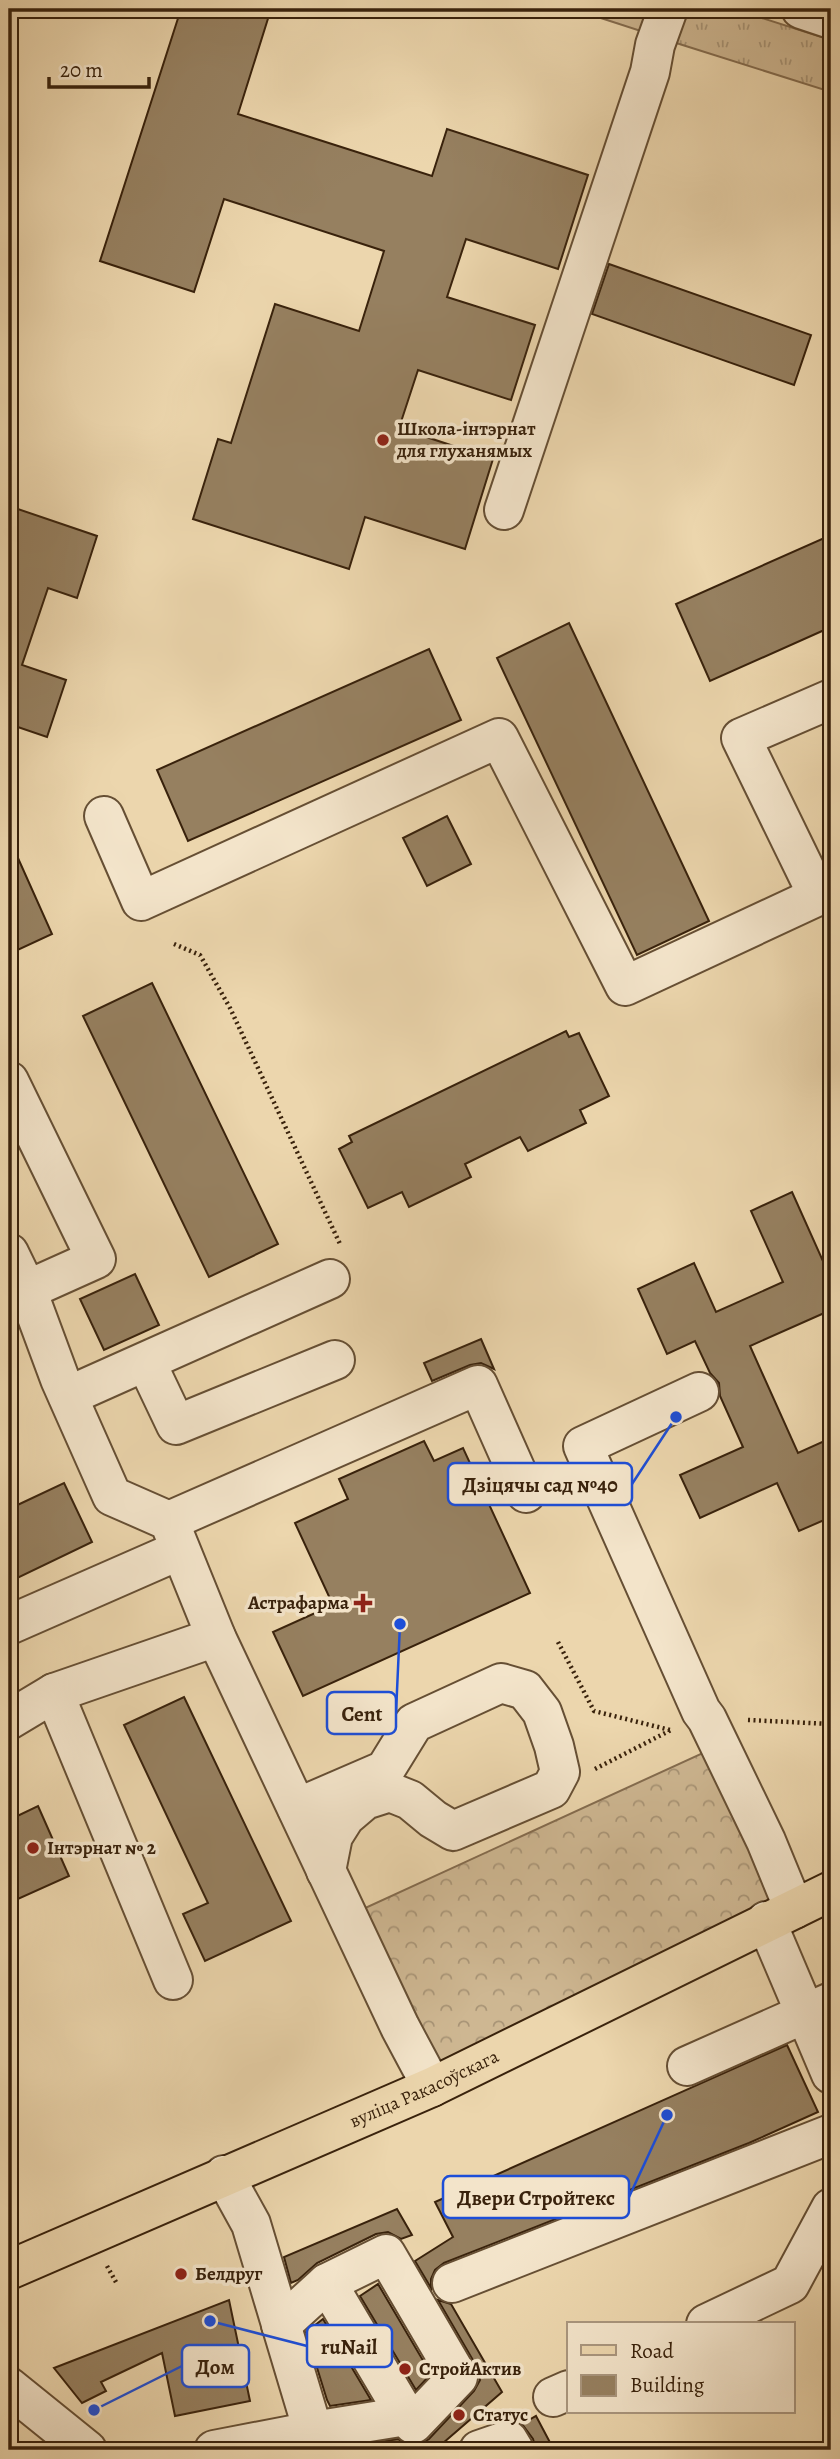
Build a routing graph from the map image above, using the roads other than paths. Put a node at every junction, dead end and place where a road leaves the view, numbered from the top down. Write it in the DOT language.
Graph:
graph roads {
  1 [pos="668,9"];
  2 [pos="801,9"];
  3 [pos="831,19"];
  4 [pos="504,510"];
  5 [pos="831,699"];
  6 [pos="104,816"];
  7 [pos="825,893"];
  8 [pos="9,1081"];
  9 [pos="9,1253"];
  10 [pos="336,1265"];
  11 [pos="27,1290"];
  12 [pos="335,1360"];
  13 [pos="146,1362"];
  14 [pos="699,1392"];
  15 [pos="68,1396"];
  16 [pos="526,1493"];
  17 [pos="175,1535"];
  18 [pos="9,1625"];
  19 [pos="216,1637"];
  20 [pos="54,1693"];
  21 [pos="9,1720"];
  22 [pos="297,1808"];
  23 [pos="326,1871"];
  24 [pos="831,1891"];
  25 [pos="780,1915"];
  26 [pos="173,1980"];
  27 [pos="818,2008"];
  28 [pos="687,2066"];
  29 [pos="831,2074"];
  30 [pos="432,2087"];
  31 [pos="831,2134"];
  32 [pos="224,2175"];
  33 [pos="831,2208"];
  34 [pos="9,2270"];
  35 [pos="327,2283"];
  36 [pos="452,2283"];
  37 [pos="710,2322"];
  38 [pos="281,2325"];
  39 [pos="9,2387"];
  40 [pos="406,2416"];
  41 [pos="313,2431"];
  42 [pos="81,2448"];
  43 [pos="214,2450"];
  44 [pos="479,2450"];
  45 [pos="514,2450"];
  1 -- 4 [label="street"];
  2 -- 3 [label="street"];
  5 -- 7 [label="street"];
  6 -- 7 [label="street"];
  8 -- 11 [label="street"];
  9 -- 11 [label="street"];
  10 -- 13 [label="street"];
  11 -- 15 [label="street"];
  12 -- 13 [label="street"];
  13 -- 15 [label="street"];
  14 -- 25 [label="street"];
  15 -- 17 [label="street"];
  16 -- 17 [label="street"];
  17 -- 18 [label="street"];
  17 -- 19 [label="street"];
  19 -- 20 [label="street"];
  19 -- 22 [label="street"];
  20 -- 21 [label="street"];
  20 -- 26 [label="street"];
  22 -- 23 [label="street"];
  22 -- 23 [label="street"];
  23 -- 30 [label="street"];
  24 -- 25 [label="main road, вуліца Ракасоўскага"];
  25 -- 27 [label="street"];
  25 -- 30 [label="main road, вуліца Ракасоўскага"];
  27 -- 28 [label="street"];
  27 -- 29 [label="street"];
  30 -- 32 [label="main road, вуліца Ракасоўскага"];
  31 -- 36 [label="street"];
  32 -- 34 [label="main road, вуліца Ракасоўскага"];
  32 -- 38 [label="street"];
  33 -- 37 [label="street"];
  35 -- 38 [label="street"];
  35 -- 40 [label="street"];
  35 -- 40 [label="street"];
  38 -- 41 [label="street"];
  39 -- 42 [label="street"];
  40 -- 41 [label="street"];
  41 -- 43 [label="street"];
  44 -- 45 [label="street"];
}
